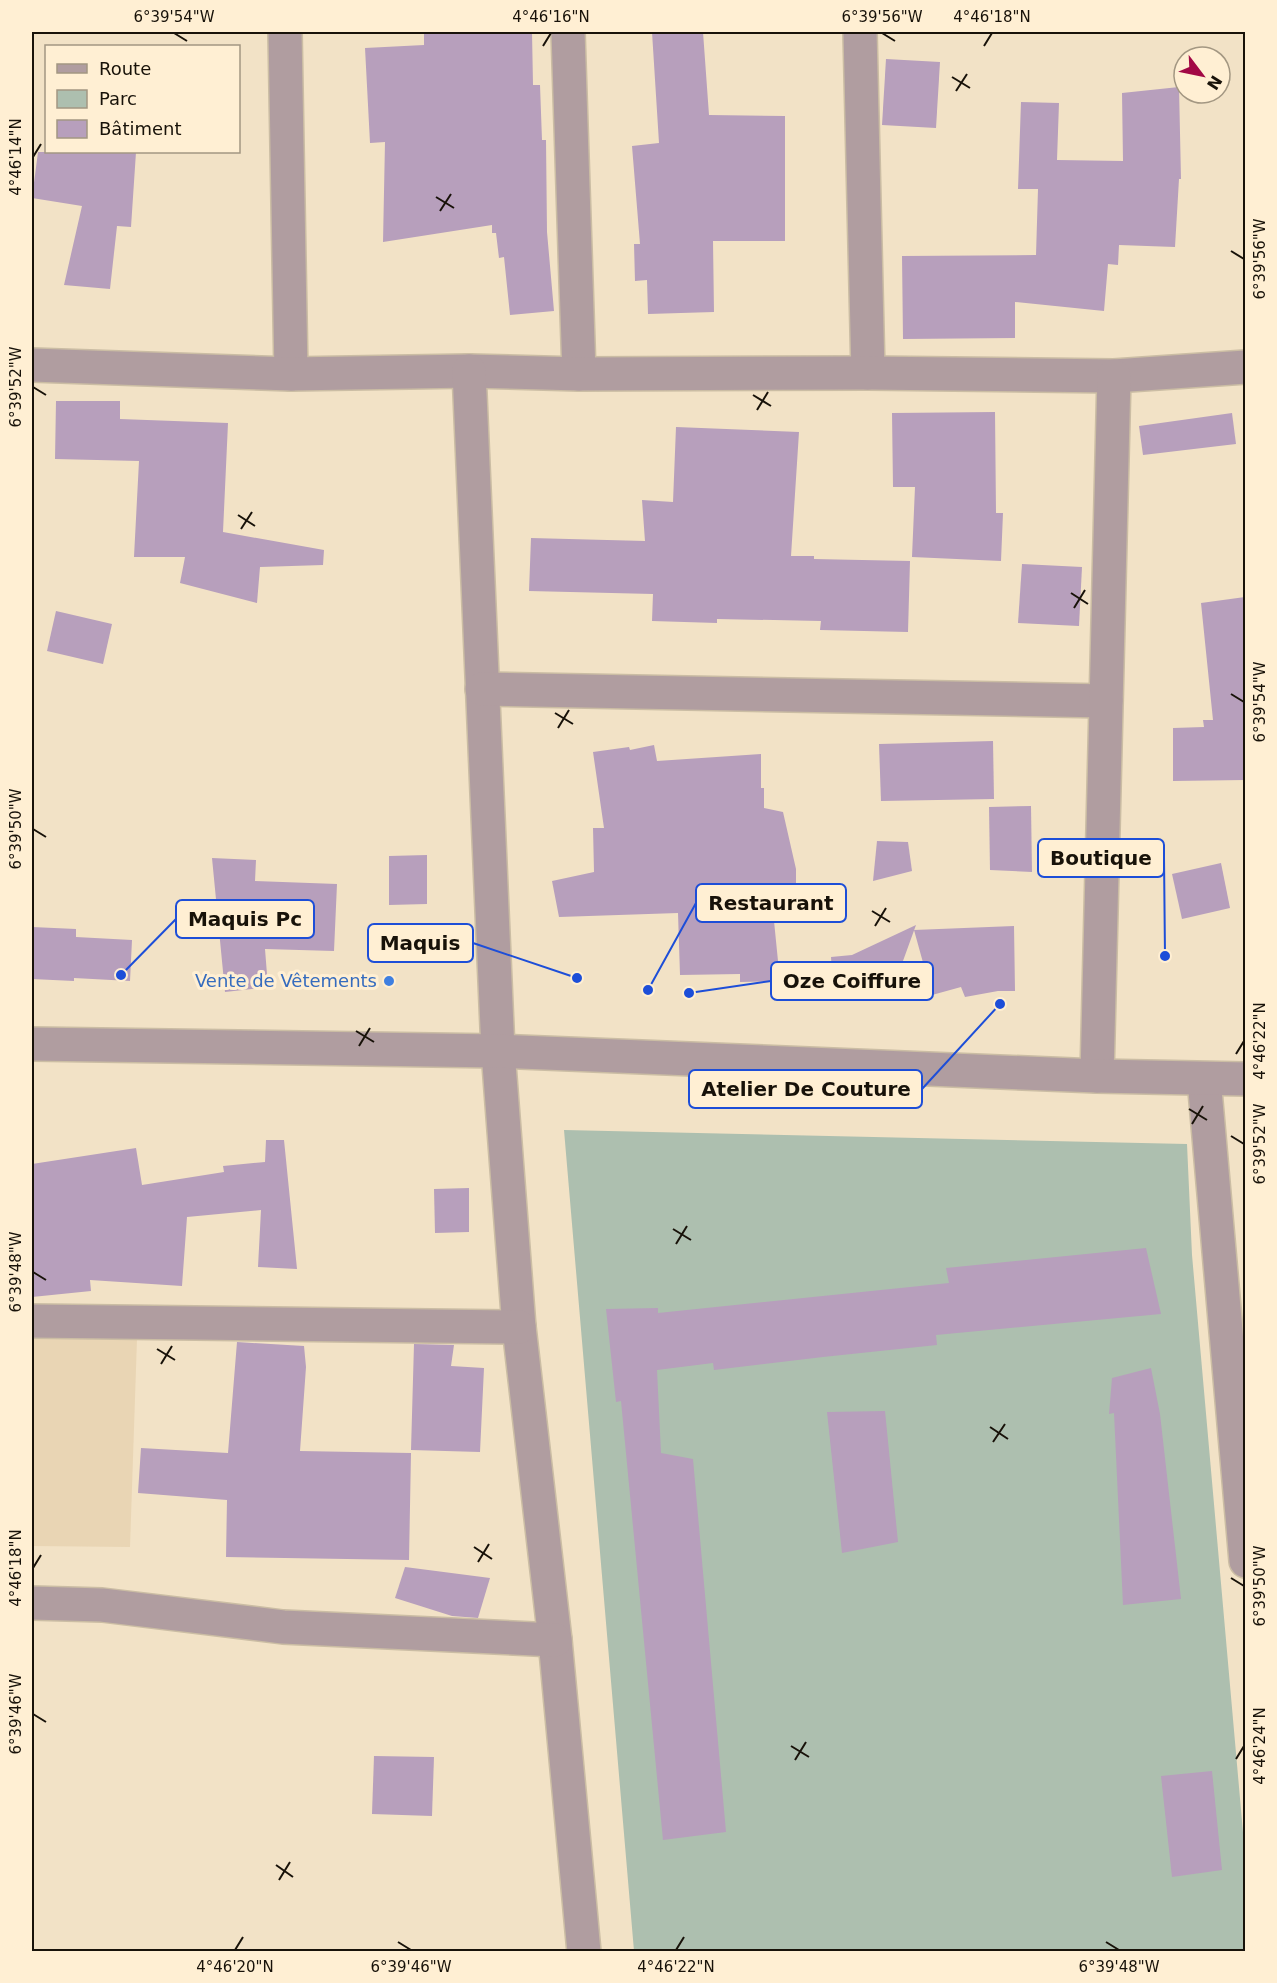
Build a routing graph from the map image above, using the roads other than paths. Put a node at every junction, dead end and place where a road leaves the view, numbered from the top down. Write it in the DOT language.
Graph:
graph roads {
  1 [pos="285,32"];
  2 [pos="568,32"];
  3 [pos="860,32"];
  4 [pos="32,365"];
  5 [pos="1245,367"];
  6 [pos="469,371"];
  7 [pos="868,373"];
  8 [pos="291,374"];
  9 [pos="579,374"];
  10 [pos="1114,376"];
  11 [pos="482,689"];
  12 [pos="1106,701"];
  13 [pos="32,1044"];
  14 [pos="498,1051"];
  15 [pos="1097,1076"];
  16 [pos="1204,1078"];
  17 [pos="1245,1079"];
  18 [pos="32,1321"];
  19 [pos="519,1327"];
  20 [pos="1245,1561"];
  21 [pos="32,1603"];
  22 [pos="555,1640"];
  23 [pos="585,1952"];
  1 -- 8 [label="street"];
  2 -- 9 [label="street"];
  3 -- 7 [label="street"];
  4 -- 8 [label="street"];
  5 -- 10 [label="street"];
  6 -- 8 [label="street"];
  6 -- 9 [label="street"];
  6 -- 11 [label="street"];
  7 -- 9 [label="street"];
  7 -- 10 [label="street"];
  10 -- 12 [label="street"];
  11 -- 12 [label="street"];
  11 -- 14 [label="street"];
  12 -- 15 [label="street"];
  13 -- 14 [label="street"];
  14 -- 15 [label="street"];
  14 -- 19 [label="street"];
  15 -- 16 [label="street"];
  16 -- 17 [label="street"];
  16 -- 20 [label="street"];
  18 -- 19 [label="street"];
  19 -- 22 [label="street"];
  21 -- 22 [label="street"];
  22 -- 23 [label="street"];
}
